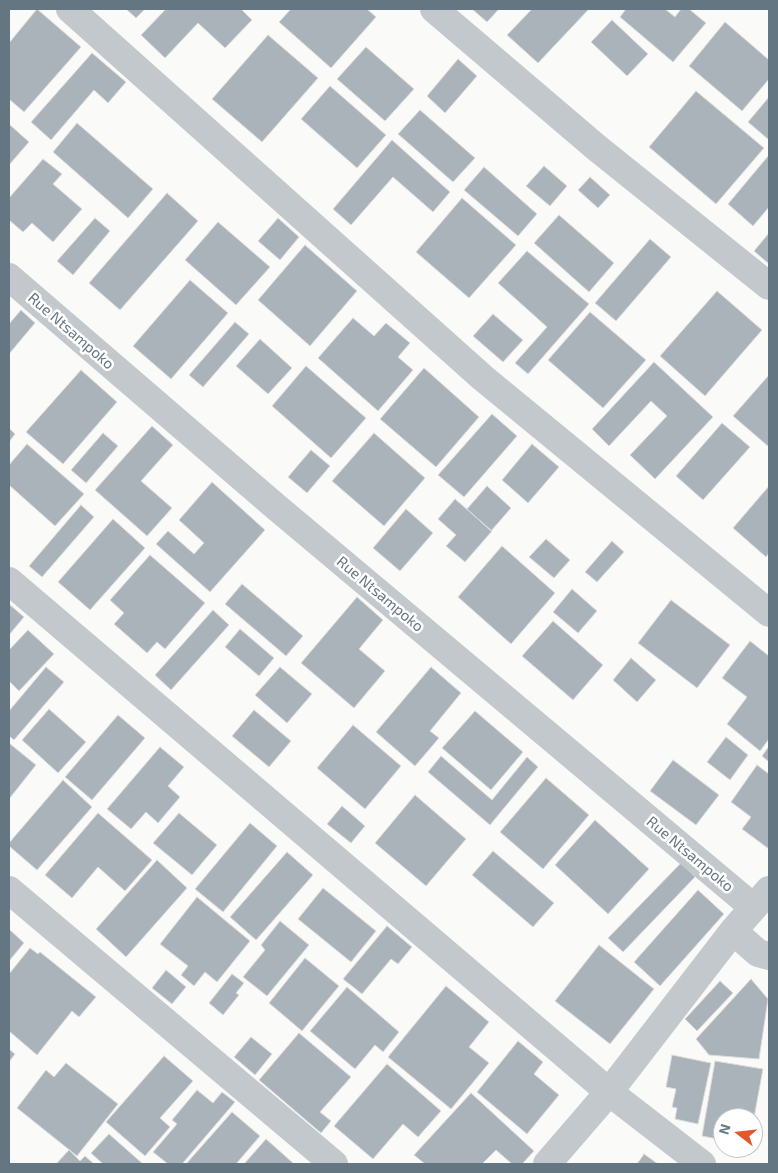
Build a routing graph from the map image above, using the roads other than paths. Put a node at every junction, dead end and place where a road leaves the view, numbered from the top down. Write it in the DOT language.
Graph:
graph roads {
  1 [pos="70,9"];
  2 [pos="434,9"];
  3 [pos="9,277"];
  4 [pos="769,286"];
  5 [pos="9,581"];
  6 [pos="769,613"];
  7 [pos="9,890"];
  8 [pos="761,899"];
  9 [pos="733,931"];
  10 [pos="769,956"];
  11 [pos="609,1092"];
  12 [pos="334,1164"];
  13 [pos="547,1164"];
  14 [pos="702,1164"];
  1 -- 6 [label="street"];
  2 -- 4 [label="street"];
  3 -- 8 [label="street, Rue Ntsampoko"];
  5 -- 11 [label="street"];
  7 -- 12 [label="street"];
  8 -- 9 [label="street"];
  9 -- 10 [label="street"];
  9 -- 11 [label="street"];
  11 -- 13 [label="street"];
  11 -- 14 [label="street"];
}
